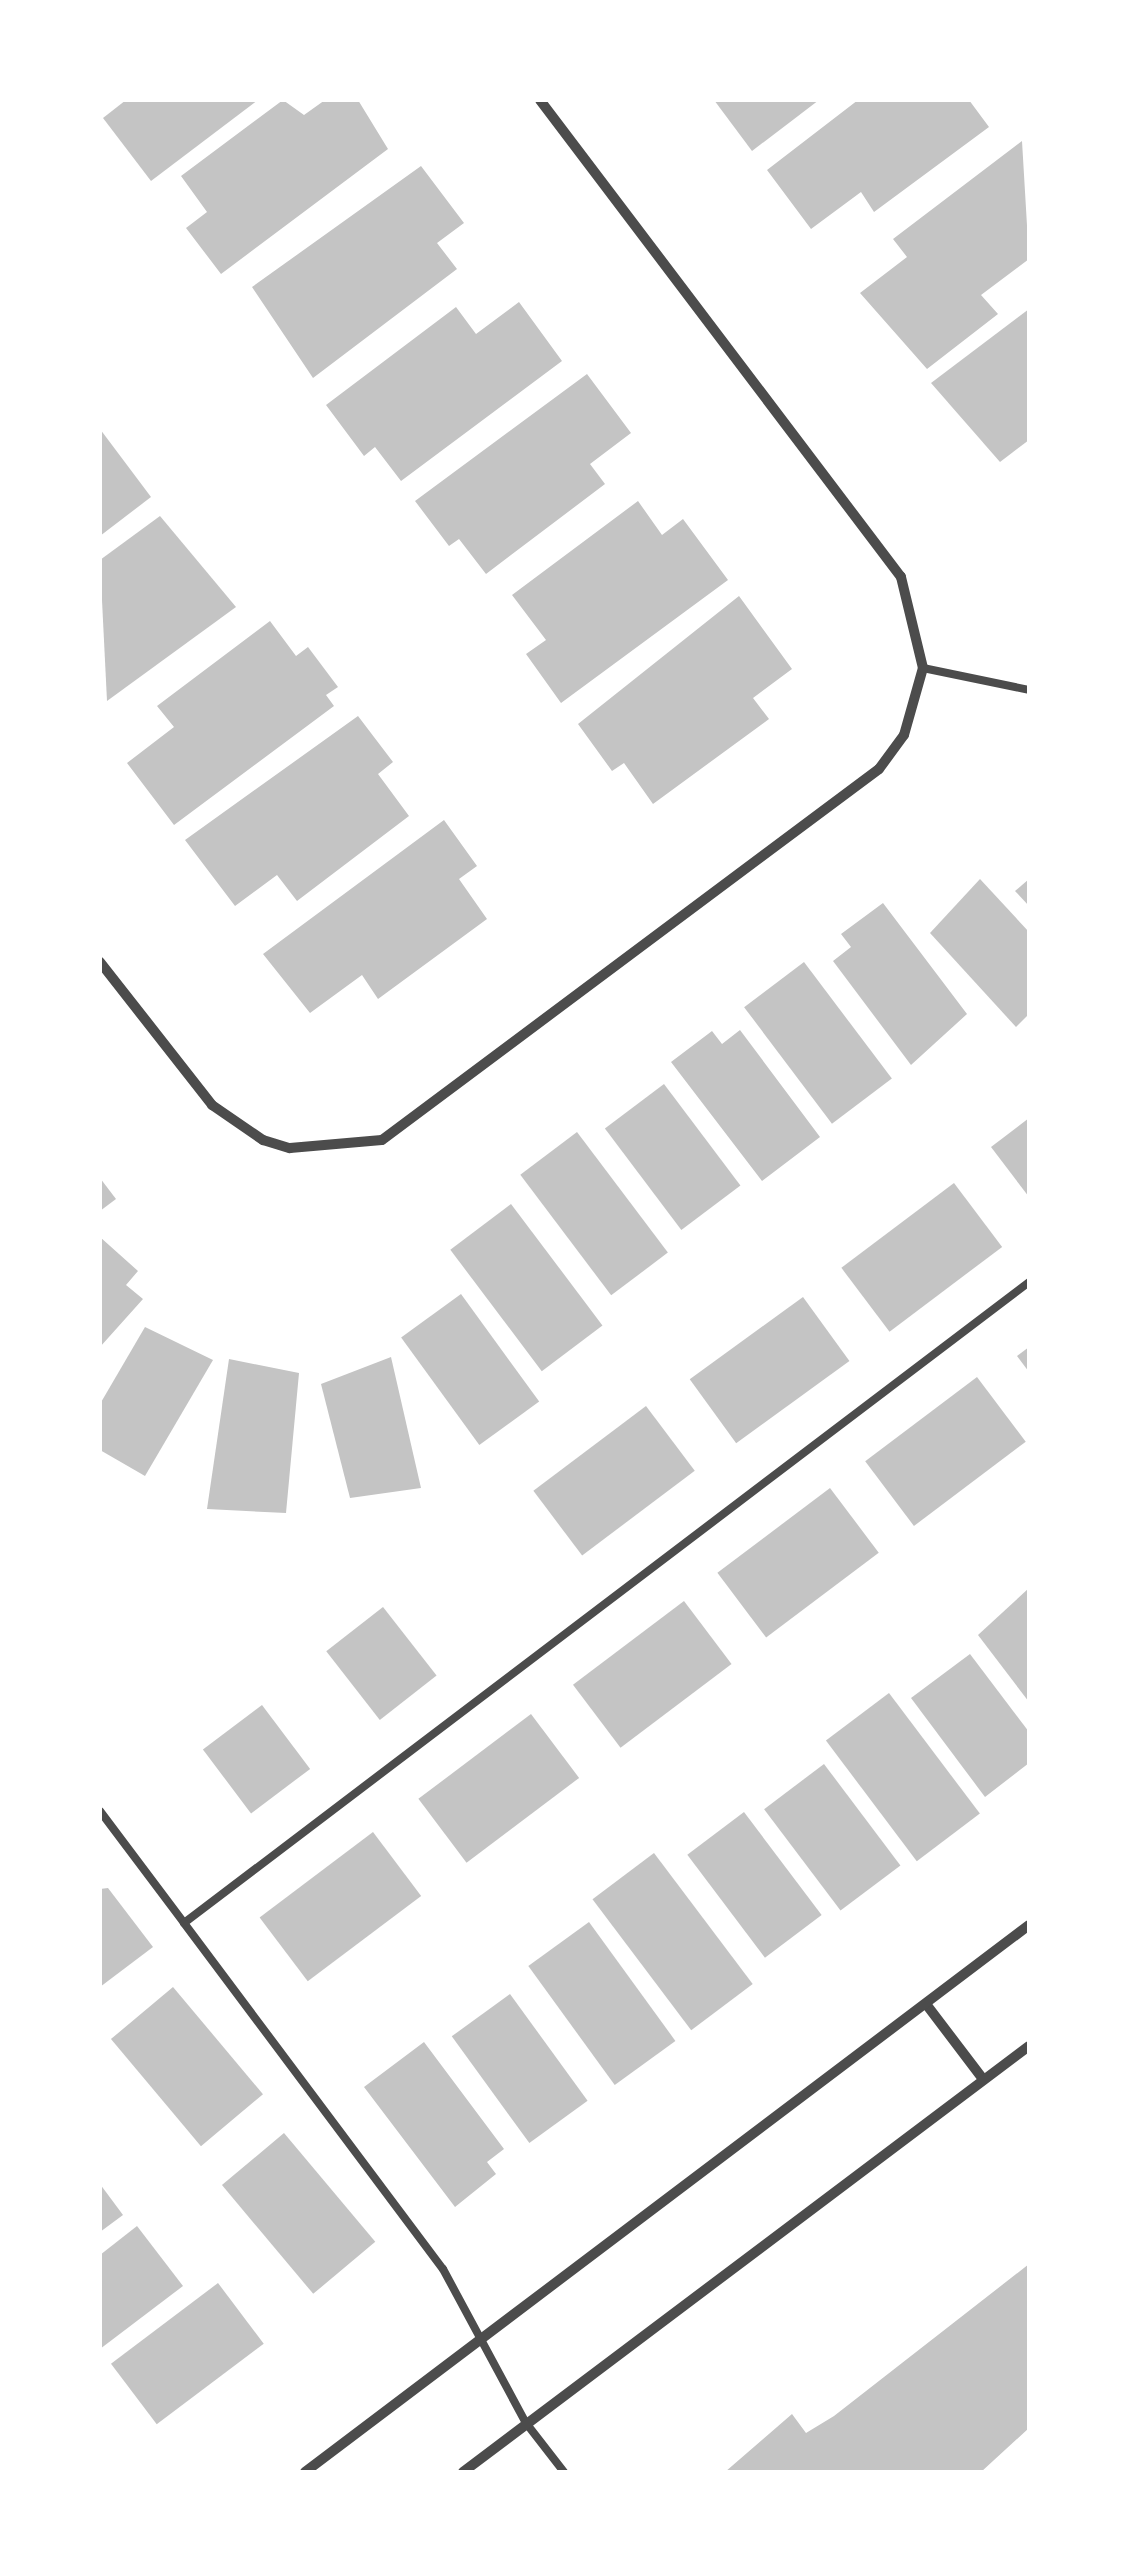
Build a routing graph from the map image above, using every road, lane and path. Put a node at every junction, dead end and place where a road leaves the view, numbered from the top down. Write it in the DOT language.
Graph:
graph roads {
  1 [pos="540,100"];
  2 [pos="924,668"];
  3 [pos="1029,690"];
  4 [pos="100,962"];
  5 [pos="1029,1282"];
  6 [pos="100,1811"];
  7 [pos="184,1923"];
  8 [pos="1029,1925"];
  9 [pos="926,2004"];
  10 [pos="1029,2046"];
  11 [pos="983,2080"];
  12 [pos="484,2338"];
  13 [pos="526,2423"];
  14 [pos="306,2472"];
  15 [pos="463,2472"];
  16 [pos="564,2472"];
  1 -- 2 [label="street"];
  2 -- 3 [label="lane"];
  2 -- 4 [label="street"];
  5 -- 7 [label="lane"];
  6 -- 7 [label="lane"];
  7 -- 12 [label="lane"];
  8 -- 9 [label="street"];
  9 -- 11 [label="street"];
  9 -- 12 [label="street"];
  10 -- 11 [label="street"];
  11 -- 13 [label="street"];
  12 -- 13 [label="lane"];
  12 -- 14 [label="street"];
  13 -- 15 [label="street"];
  13 -- 16 [label="lane"];
}
